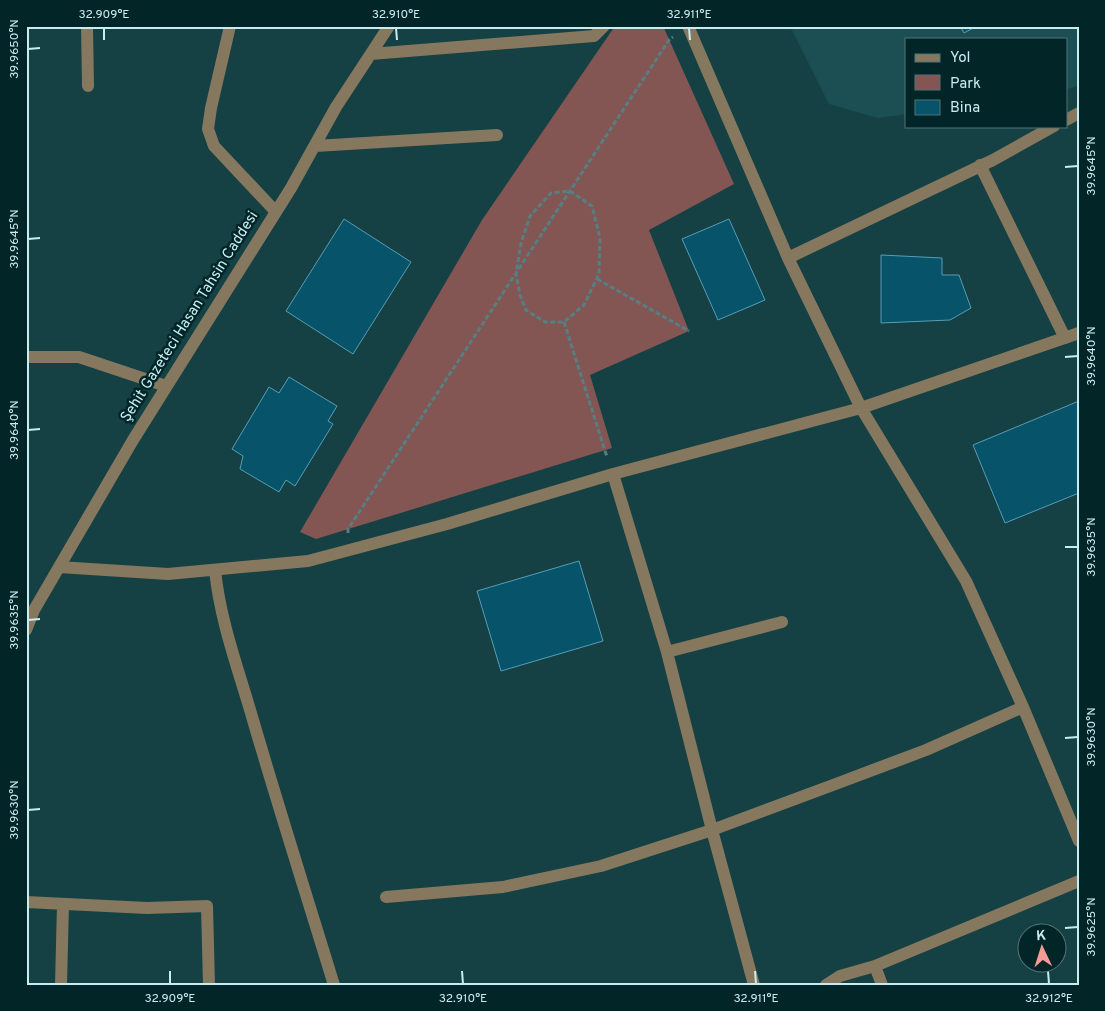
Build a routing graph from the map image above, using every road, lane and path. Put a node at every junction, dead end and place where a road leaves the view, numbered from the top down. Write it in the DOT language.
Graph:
graph roads {
  1 [pos="87,26"];
  2 [pos="230,26"];
  3 [pos="389,26"];
  4 [pos="604,26"];
  5 [pos="688,26"];
  6 [pos="371,54"];
  7 [pos="88,86"];
  8 [pos="1050,128"];
  9 [pos="496,135"];
  10 [pos="315,146"];
  11 [pos="980,165"];
  12 [pos="570,192"];
  13 [pos="276,212"];
  14 [pos="788,258"];
  15 [pos="516,274"];
  16 [pos="596,279"];
  17 [pos="564,322"];
  18 [pos="689,331"];
  19 [pos="1079,334"];
  20 [pos="1065,338"];
  21 [pos="26,357"];
  22 [pos="166,386"];
  23 [pos="861,408"];
  24 [pos="613,474"];
  25 [pos="349,551"];
  26 [pos="59,567"];
  27 [pos="215,570"];
  28 [pos="782,622"];
  29 [pos="26,630"];
  30 [pos="667,652"];
  31 [pos="1023,707"];
  32 [pos="712,830"];
  33 [pos="1079,841"];
  34 [pos="1079,881"];
  35 [pos="386,897"];
  36 [pos="26,902"];
  37 [pos="63,904"];
  38 [pos="875,966"];
  39 [pos="61,985"];
  40 [pos="209,985"];
  41 [pos="334,985"];
  42 [pos="754,985"];
  43 [pos="826,985"];
  44 [pos="882,985"];
  1 -- 7 [label="street"];
  2 -- 13 [label="street"];
  3 -- 6 [label="street, Şehit Gazeteci Hasan Tahsin Caddesi"];
  4 -- 6 [label="street"];
  5 -- 12 [label="path"];
  5 -- 14 [label="street"];
  6 -- 10 [label="street, Şehit Gazeteci Hasan Tahsin Caddesi"];
  8 -- 11 [label="street"];
  9 -- 10 [label="street"];
  10 -- 13 [label="street, Şehit Gazeteci Hasan Tahsin Caddesi"];
  11 -- 14 [label="street"];
  11 -- 20 [label="street"];
  12 -- 15 [label="path"];
  12 -- 15 [label="path"];
  12 -- 16 [label="path"];
  13 -- 22 [label="street, Şehit Gazeteci Hasan Tahsin Caddesi"];
  14 -- 23 [label="street"];
  15 -- 17 [label="path"];
  15 -- 25 [label="path"];
  16 -- 17 [label="path"];
  16 -- 18 [label="path"];
  17 -- 24 [label="path"];
  19 -- 20 [label="street"];
  20 -- 23 [label="street"];
  21 -- 22 [label="street"];
  22 -- 26 [label="street, Şehit Gazeteci Hasan Tahsin Caddesi"];
  23 -- 24 [label="street"];
  23 -- 31 [label="street"];
  24 -- 25 [label="street"];
  24 -- 30 [label="street"];
  25 -- 27 [label="street"];
  26 -- 27 [label="street"];
  26 -- 29 [label="street, Şehit Gazeteci Hasan Tahsin Caddesi"];
  27 -- 41 [label="street"];
  28 -- 30 [label="street"];
  30 -- 32 [label="street"];
  31 -- 32 [label="street"];
  31 -- 33 [label="street"];
  32 -- 35 [label="street"];
  32 -- 42 [label="street"];
  34 -- 38 [label="street"];
  36 -- 37 [label="street"];
  37 -- 39 [label="street"];
  37 -- 40 [label="street"];
  38 -- 43 [label="street"];
  38 -- 44 [label="street"];
}
